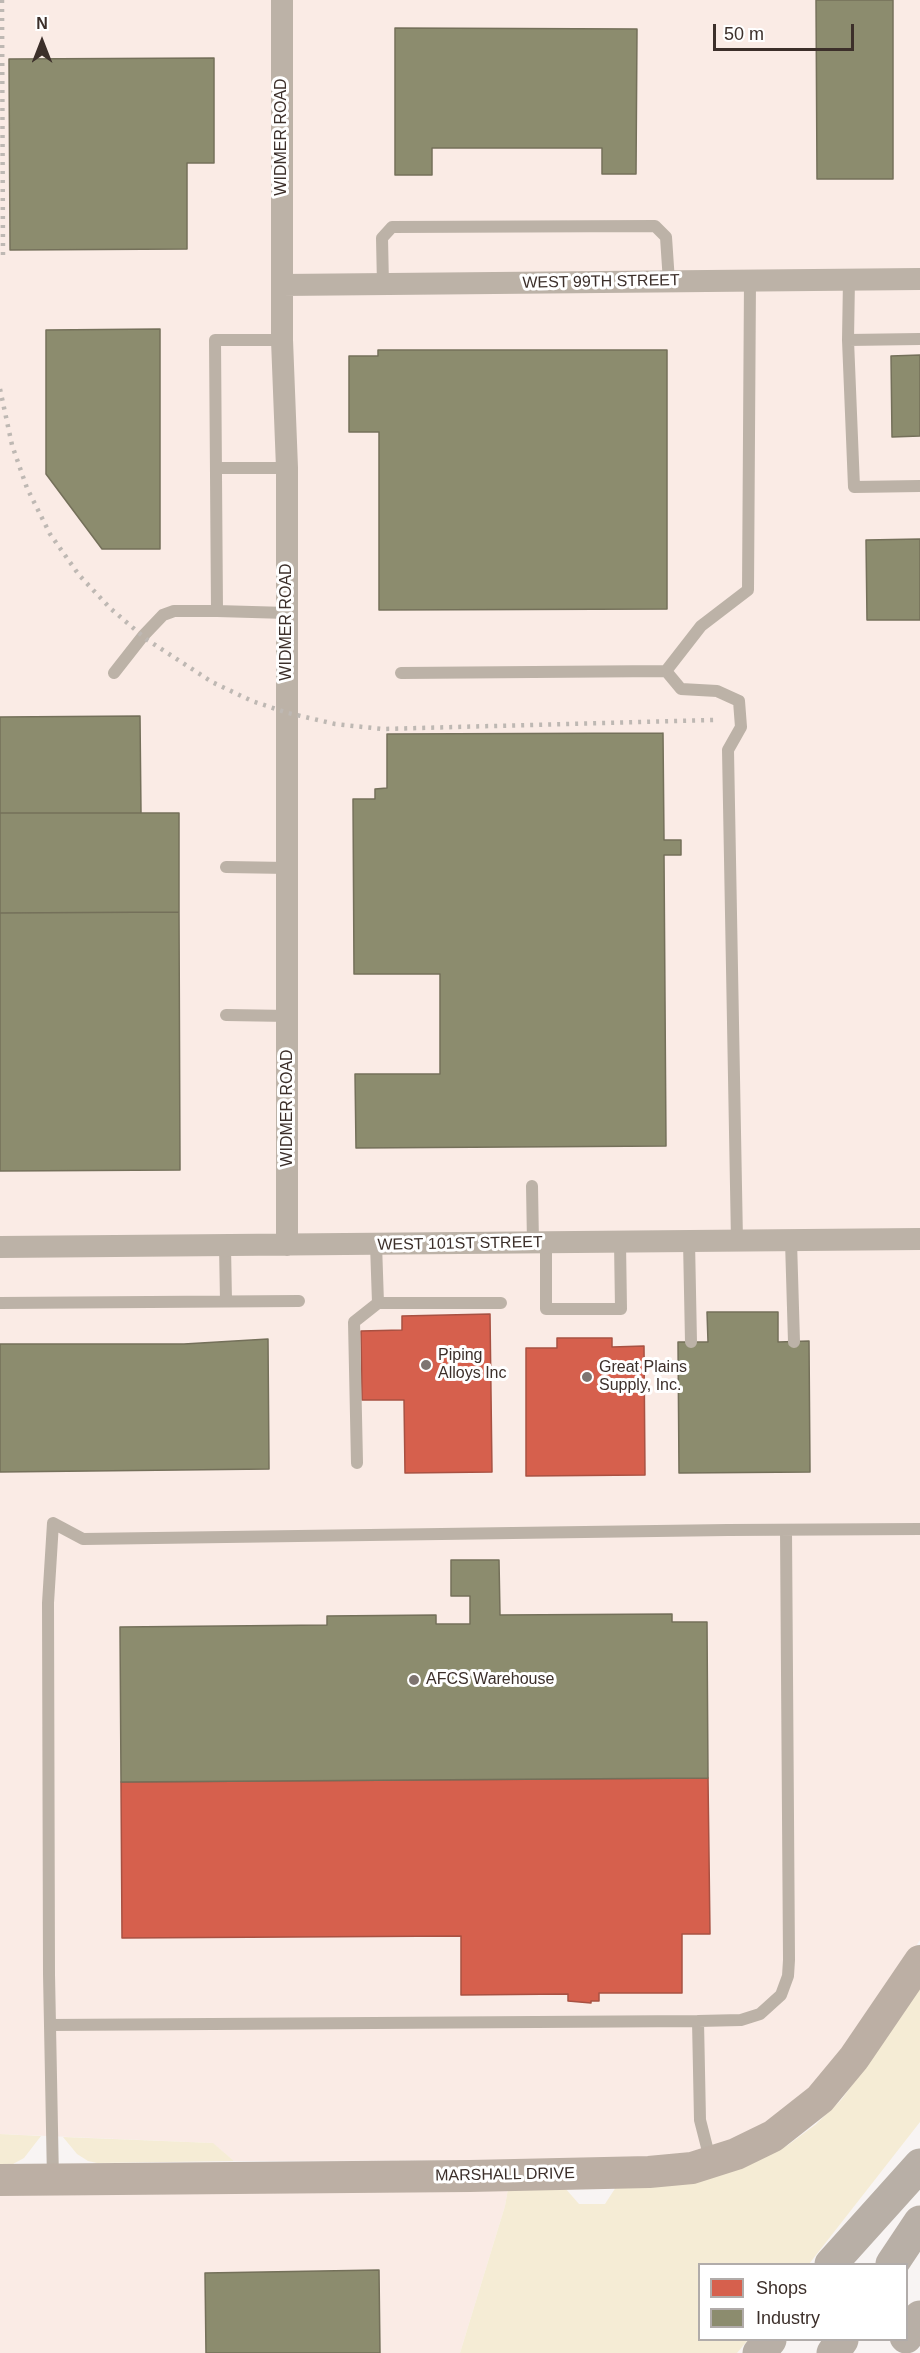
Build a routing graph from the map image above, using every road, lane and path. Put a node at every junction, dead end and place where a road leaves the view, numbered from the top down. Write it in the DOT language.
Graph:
graph roads {
  1 [pos="282,0"];
  2 [pos="849,279"];
  3 [pos="920,279"];
  4 [pos="750,280"];
  5 [pos="669,282"];
  6 [pos="282,285"];
  7 [pos="383,285"];
  8 [pos="920,339"];
  9 [pos="282,340"];
  10 [pos="848,340"];
  11 [pos="216,468"];
  12 [pos="287,468"];
  13 [pos="920,486"];
  14 [pos="218,611"];
  15 [pos="287,613"];
  16 [pos="666,671"];
  17 [pos="114,673"];
  18 [pos="401,673"];
  19 [pos="226,867"];
  20 [pos="288,868"];
  21 [pos="226,1015"];
  22 [pos="289,1016"];
  23 [pos="532,1185"];
  24 [pos="920,1239"];
  25 [pos="791,1240"];
  26 [pos="689,1241"];
  27 [pos="737,1241"];
  28 [pos="620,1242"];
  29 [pos="539,1243"];
  30 [pos="376,1244"];
  31 [pos="287,1245"];
  32 [pos="225,1246"];
  33 [pos="0,1247"];
  34 [pos="299,1301"];
  35 [pos="226,1302"];
  36 [pos="0,1303"];
  37 [pos="378,1303"];
  38 [pos="501,1303"];
  39 [pos="794,1341"];
  40 [pos="691,1342"];
  41 [pos="357,1463"];
  42 [pos="920,1529"];
  43 [pos="786,1530"];
  44 [pos="920,1961"];
  45 [pos="698,2021"];
  46 [pos="50,2025"];
  47 [pos="711,2163"];
  48 [pos="920,2165"];
  49 [pos="0,2180"];
  50 [pos="53,2180"];
  51 [pos="920,2222"];
  52 [pos="833,2263"];
  53 [pos="893,2263"];
  54 [pos="920,2317"];
  55 [pos="908,2335"];
  56 [pos="769,2341"];
  57 [pos="841,2341"];
  58 [pos="759,2353"];
  59 [pos="832,2353"];
  1 -- 6 [label="street, WIDMER ROAD"];
  2 -- 3 [label="street, WEST 99TH STREET"];
  2 -- 4 [label="street, WEST 99TH STREET"];
  2 -- 10 [label="lane"];
  4 -- 5 [label="street, WEST 99TH STREET"];
  4 -- 16 [label="lane"];
  5 -- 7 [label="street, WEST 99TH STREET"];
  5 -- 7 [label="lane"];
  6 -- 7 [label="street, WEST 99TH STREET"];
  6 -- 9 [label="street, WIDMER ROAD"];
  8 -- 10 [label="lane"];
  9 -- 11 [label="lane"];
  9 -- 12 [label="street, WIDMER ROAD"];
  10 -- 13 [label="lane"];
  11 -- 12 [label="lane"];
  11 -- 14 [label="lane"];
  12 -- 15 [label="street, WIDMER ROAD"];
  14 -- 15 [label="lane"];
  14 -- 17 [label="lane"];
  15 -- 20 [label="street, WIDMER ROAD"];
  16 -- 18 [label="lane"];
  16 -- 27 [label="lane"];
  19 -- 20 [label="lane"];
  20 -- 22 [label="street, WIDMER ROAD"];
  21 -- 22 [label="lane"];
  22 -- 31 [label="street, WIDMER ROAD"];
  23 -- 29 [label="lane"];
  24 -- 25 [label="street, WEST 101ST STREET"];
  25 -- 27 [label="street, WEST 101ST STREET"];
  25 -- 39 [label="lane"];
  26 -- 27 [label="street, WEST 101ST STREET"];
  26 -- 28 [label="street, WEST 101ST STREET"];
  26 -- 40 [label="lane"];
  28 -- 29 [label="street, WEST 101ST STREET"];
  28 -- 29 [label="lane"];
  29 -- 30 [label="street, WEST 101ST STREET"];
  30 -- 31 [label="street, WEST 101ST STREET"];
  30 -- 37 [label="lane"];
  31 -- 32 [label="street, WEST 101ST STREET"];
  32 -- 33 [label="street, WEST 101ST STREET"];
  32 -- 35 [label="lane"];
  34 -- 35 [label="lane"];
  35 -- 36 [label="lane"];
  37 -- 38 [label="lane"];
  37 -- 41 [label="lane"];
  42 -- 43 [label="lane"];
  43 -- 45 [label="lane"];
  43 -- 46 [label="lane"];
  44 -- 47 [label="street, MARSHALL DRIVE"];
  45 -- 46 [label="lane"];
  45 -- 47 [label="lane"];
  46 -- 50 [label="lane"];
  47 -- 50 [label="street, MARSHALL DRIVE"];
  48 -- 52 [label="highway"];
  49 -- 50 [label="street, MARSHALL DRIVE"];
  51 -- 53 [label="highway"];
  54 -- 55 [label="highway"];
  56 -- 58 [label="highway"];
  57 -- 59 [label="highway"];
}
